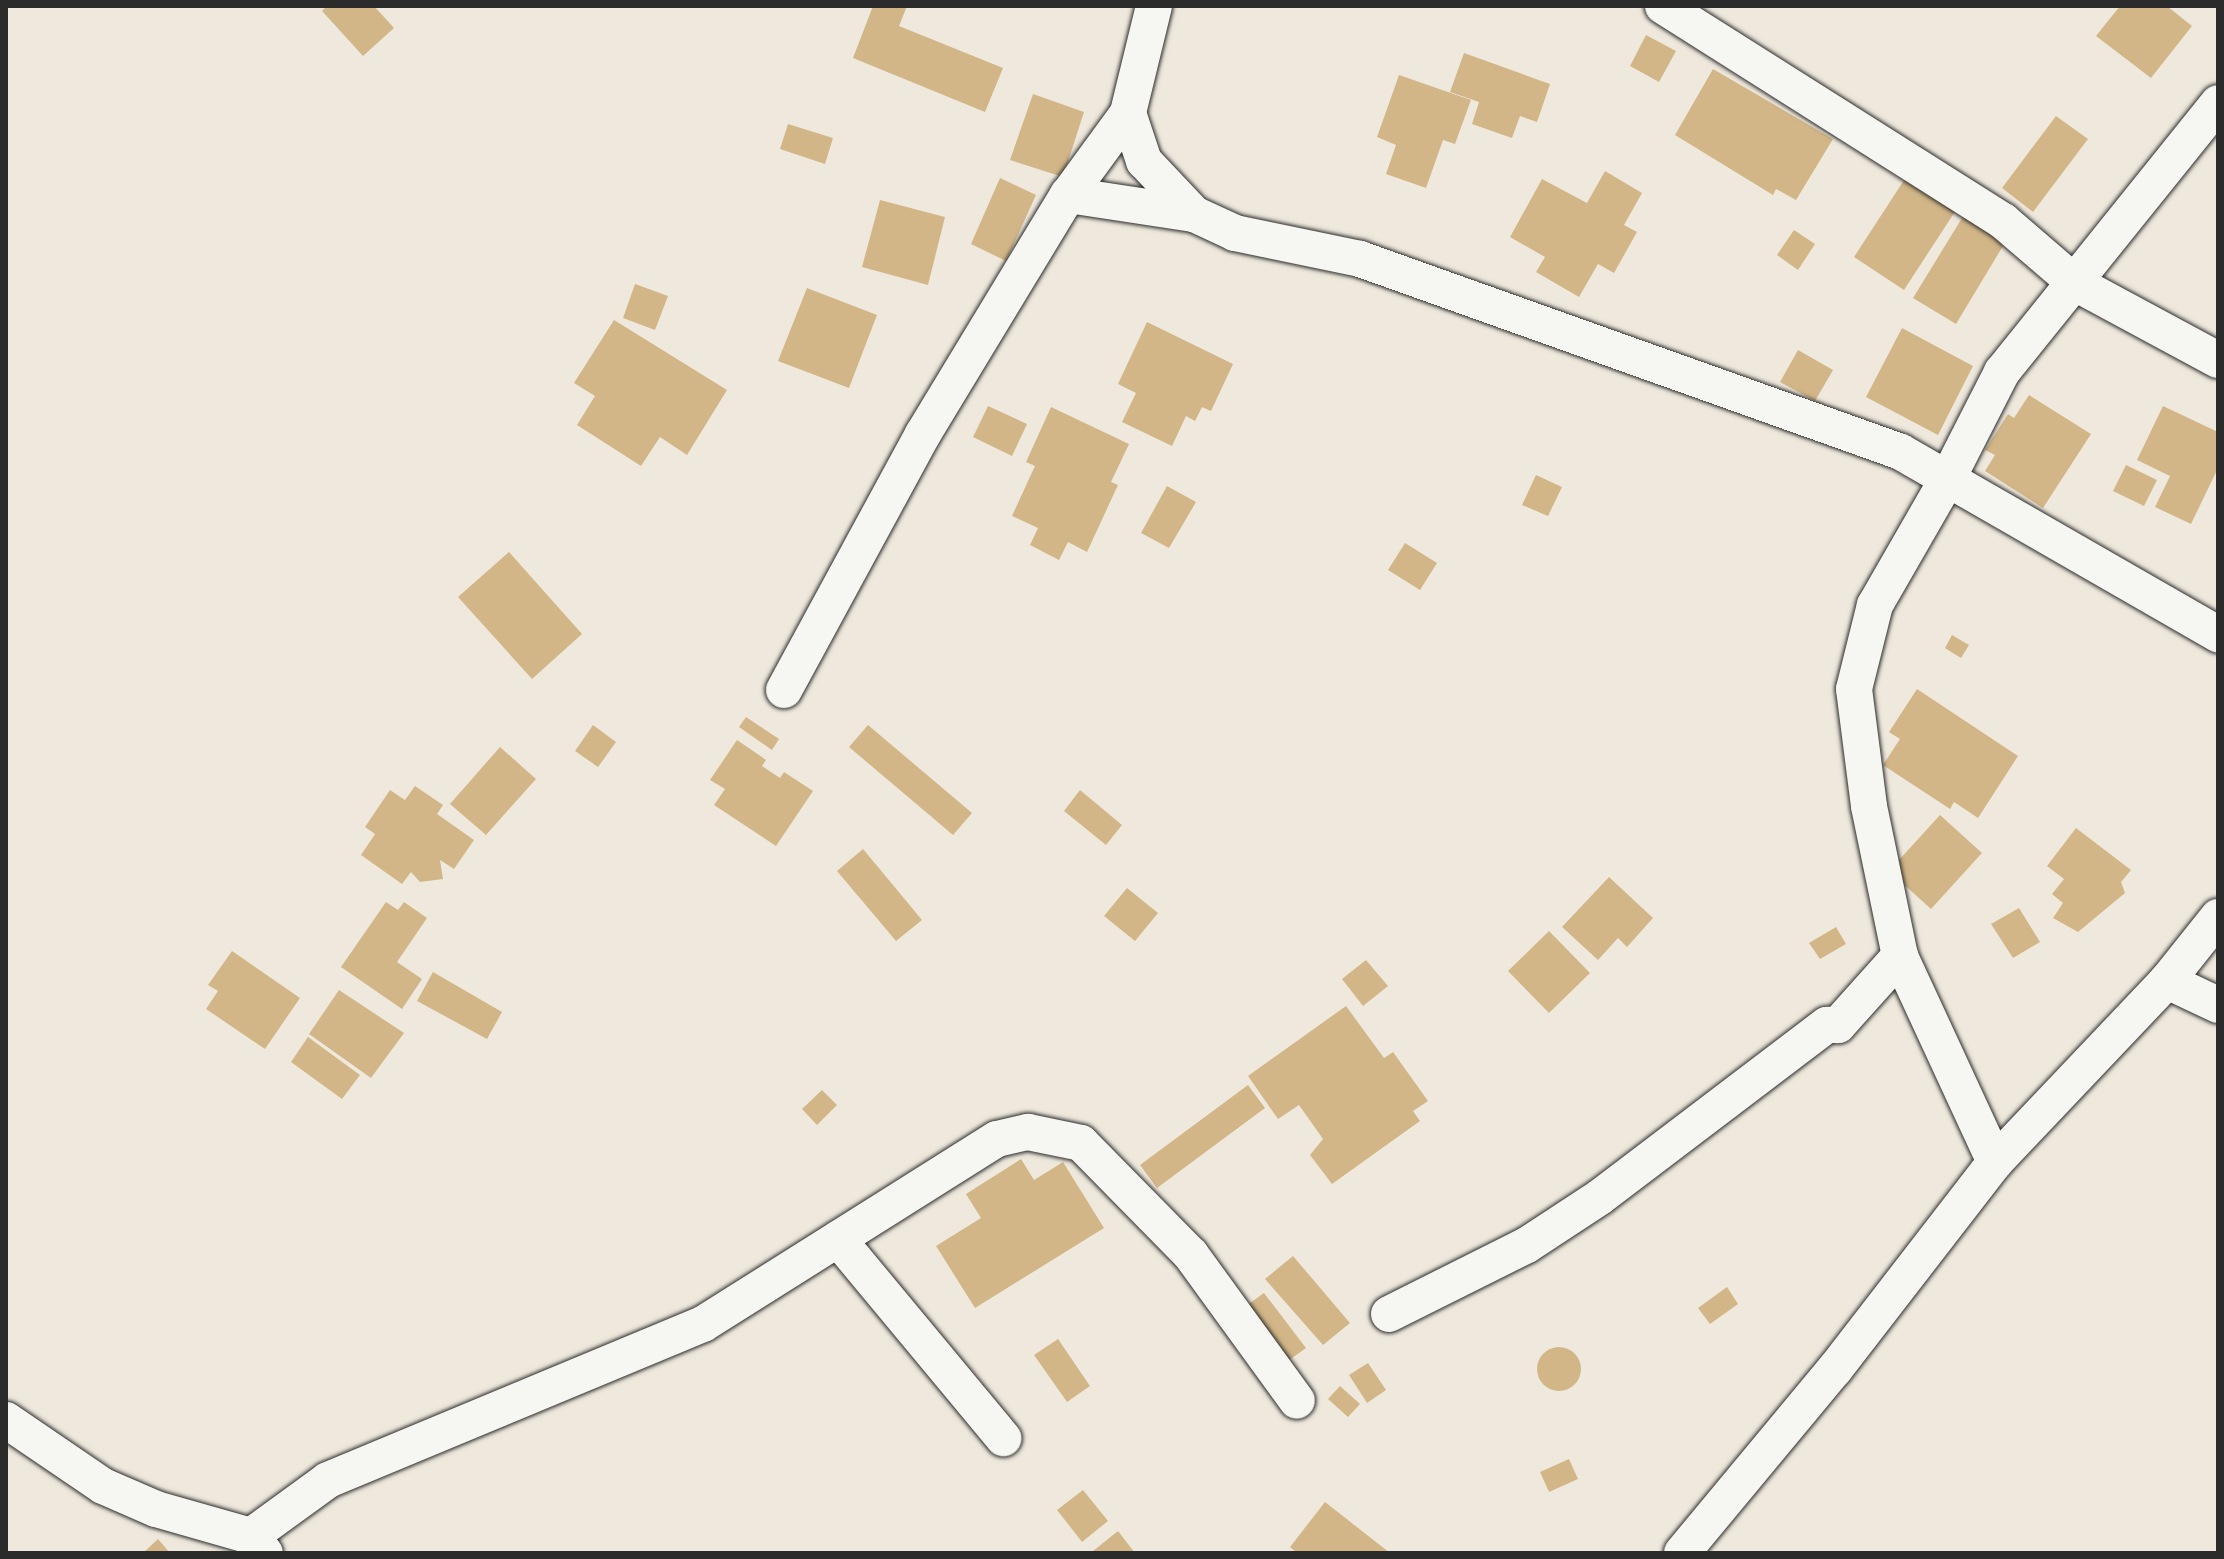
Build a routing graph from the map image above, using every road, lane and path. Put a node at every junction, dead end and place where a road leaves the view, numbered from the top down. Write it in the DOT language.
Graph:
graph roads {
  1 [pos="1154,6"];
  2 [pos="1663,6"];
  3 [pos="2218,103"];
  4 [pos="1128,113"];
  5 [pos="1068,195"];
  6 [pos="1194,214"];
  7 [pos="2075,283"];
  8 [pos="2218,360"];
  9 [pos="1948,478"];
  10 [pos="2218,634"];
  11 [pos="784,690"];
  12 [pos="2218,917"];
  13 [pos="1900,956"];
  14 [pos="2167,981"];
  15 [pos="2218,1005"];
  16 [pos="1995,1162"];
  17 [pos="838,1239"];
  18 [pos="1389,1314"];
  19 [pos="1297,1401"];
  20 [pos="6,1420"];
  21 [pos="1003,1438"];
  22 [pos="258,1545"];
  23 [pos="1682,1553"];
  1 -- 4 [label="street"];
  2 -- 7 [label="street"];
  3 -- 7 [label="street"];
  4 -- 5 [label="street"];
  4 -- 6 [label="street"];
  5 -- 6 [label="street"];
  5 -- 11 [label="street"];
  6 -- 9 [label="street"];
  7 -- 8 [label="street"];
  7 -- 9 [label="street"];
  9 -- 10 [label="street"];
  9 -- 13 [label="street"];
  12 -- 14 [label="street"];
  13 -- 16 [label="street"];
  13 -- 18 [label="street"];
  14 -- 15 [label="street"];
  14 -- 16 [label="street"];
  16 -- 23 [label="street"];
  17 -- 19 [label="street"];
  17 -- 21 [label="street"];
  17 -- 22 [label="street"];
  20 -- 22 [label="street"];
}
